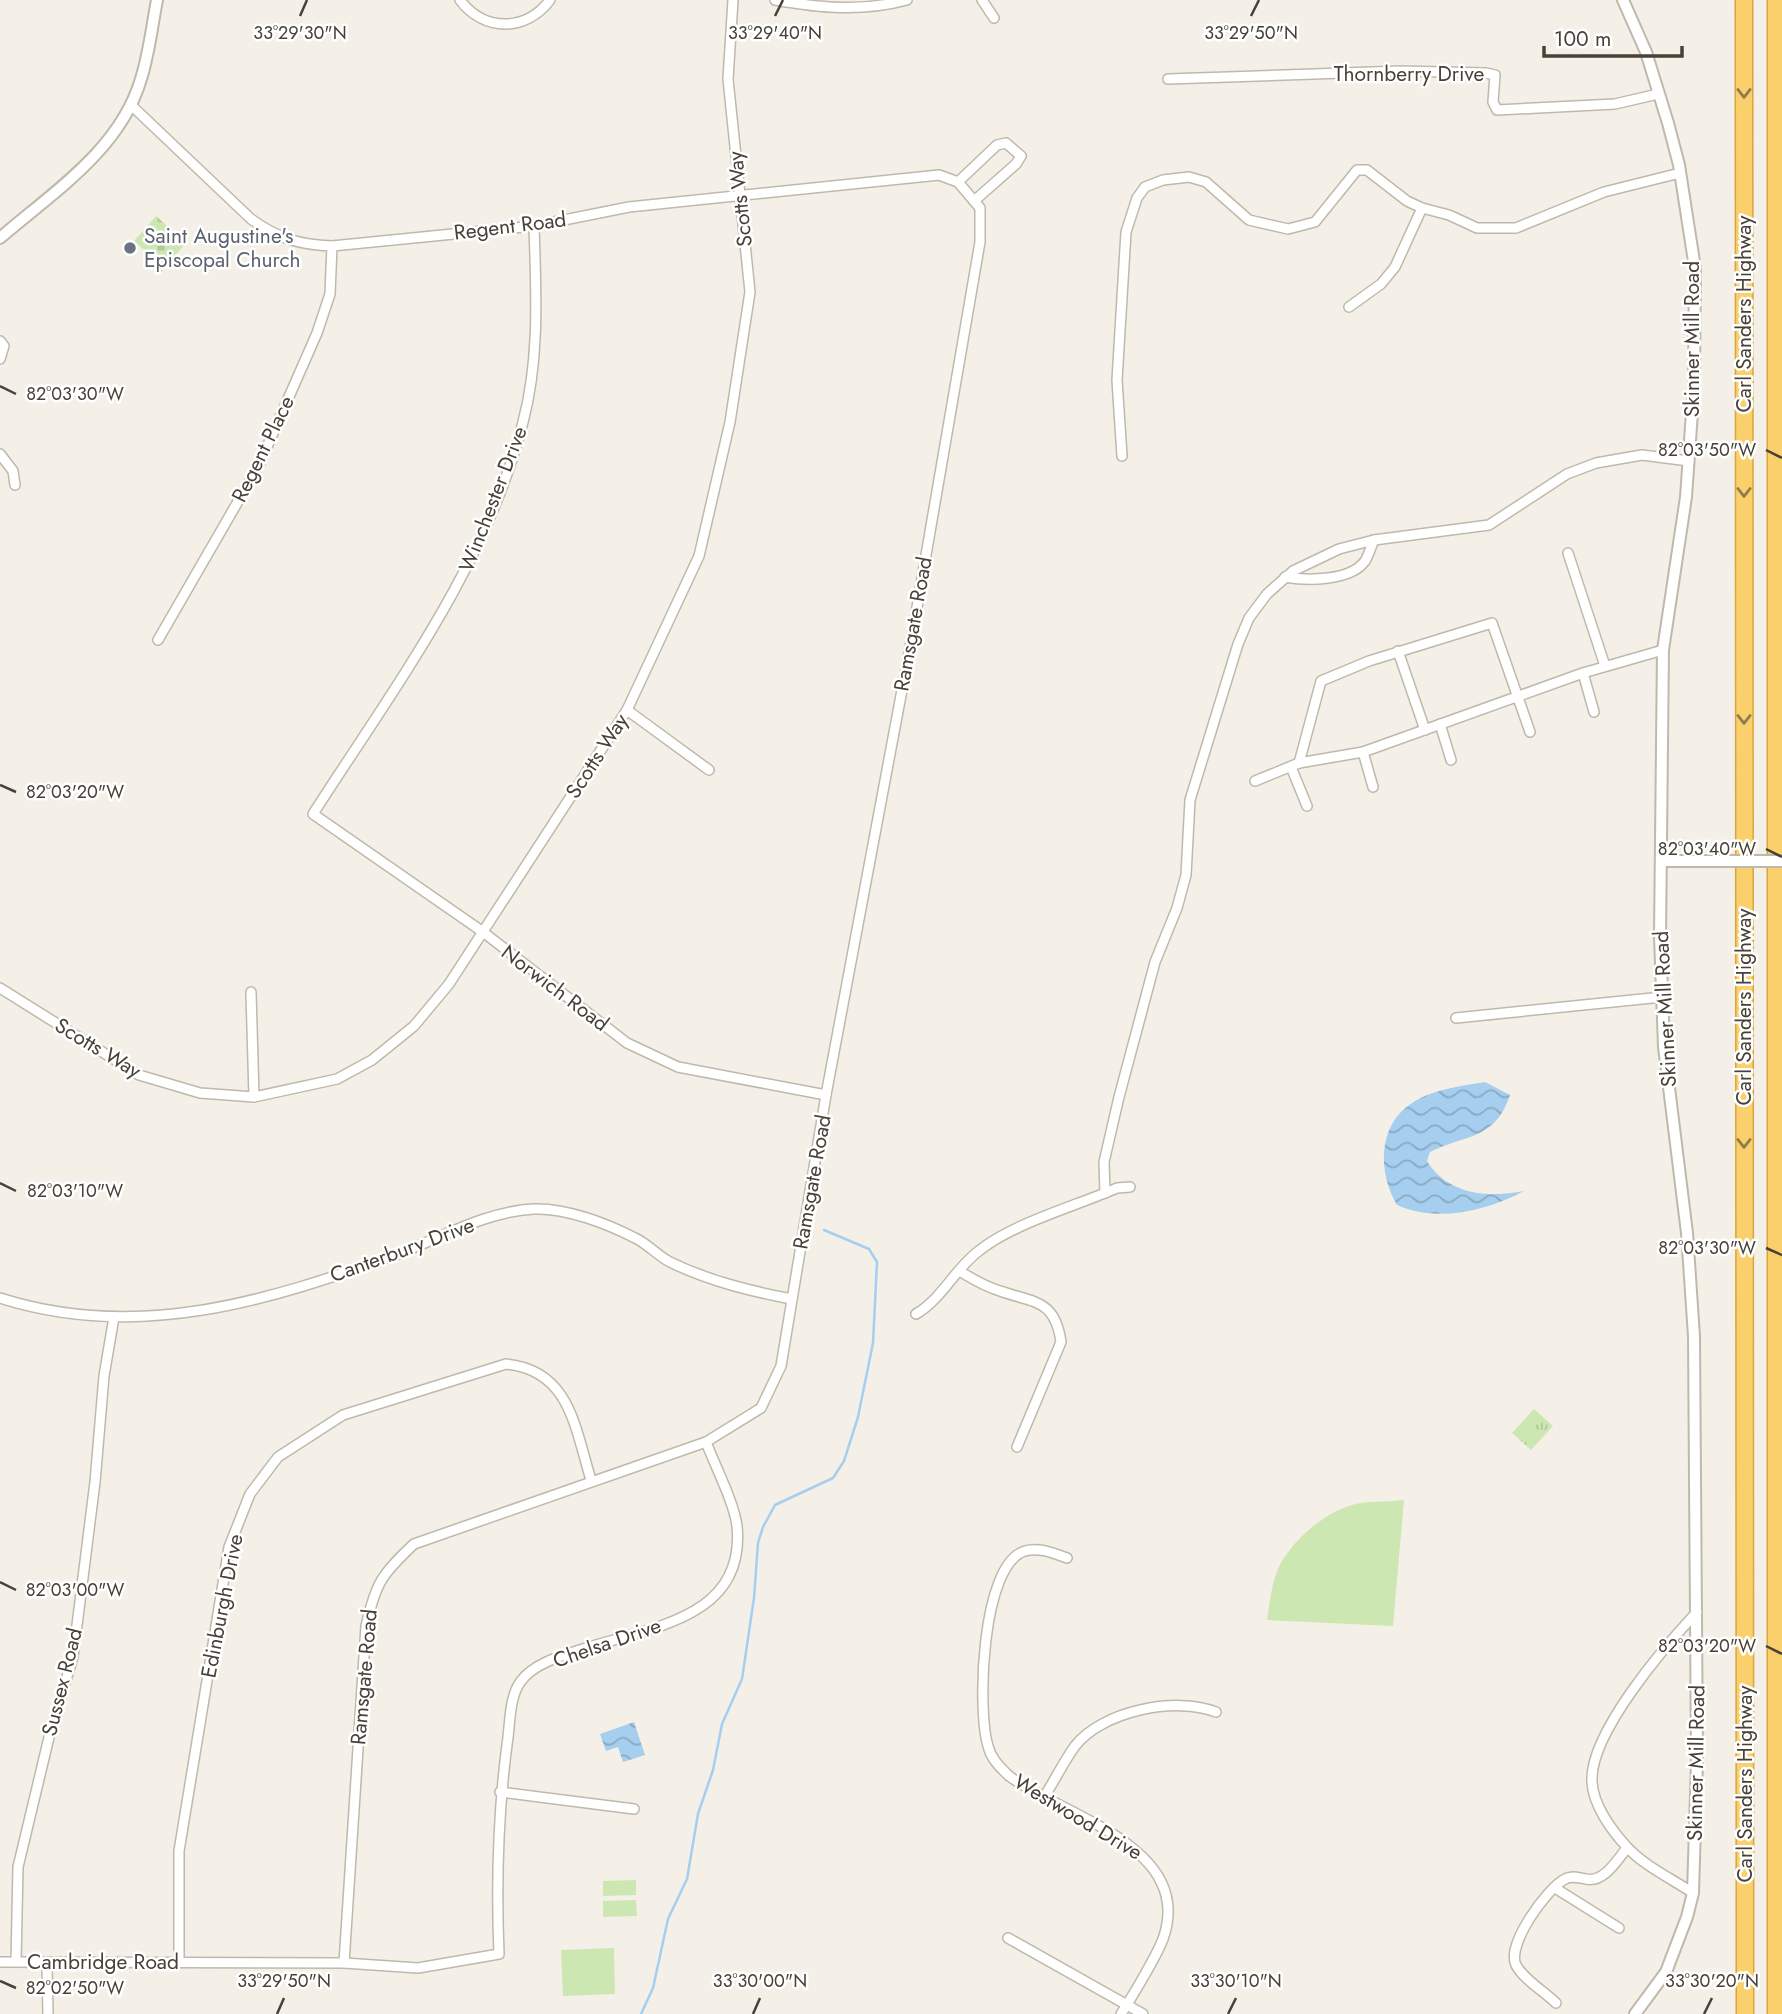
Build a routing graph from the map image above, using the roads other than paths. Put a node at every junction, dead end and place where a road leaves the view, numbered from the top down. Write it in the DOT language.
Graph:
graph roads {
  1 [pos="157,0"];
  2 [pos="460,0"];
  3 [pos="550,0"];
  4 [pos="733,0"];
  5 [pos="775,0"];
  6 [pos="907,0"];
  7 [pos="982,0"];
  8 [pos="1623,0"];
  9 [pos="1744,0"];
  10 [pos="1776,0"];
  11 [pos="994,18"];
  12 [pos="1168,79"];
  13 [pos="1658,94"];
  14 [pos="131,105"];
  15 [pos="1680,173"];
  16 [pos="958,183"];
  17 [pos="739,196"];
  18 [pos="974,201"];
  19 [pos="1422,208"];
  20 [pos="534,226"];
  21 [pos="0,238"];
  22 [pos="332,246"];
  23 [pos="1349,307"];
  24 [pos="0,341"];
  25 [pos="0,359"];
  26 [pos="0,454"];
  27 [pos="1122,456"];
  28 [pos="1689,461"];
  29 [pos="15,485"];
  30 [pos="1374,540"];
  31 [pos="1568,553"];
  32 [pos="1285,577"];
  33 [pos="158,640"];
  34 [pos="1663,650"];
  35 [pos="1398,652"];
  36 [pos="1605,666"];
  37 [pos="1583,673"];
  38 [pos="1518,695"];
  39 [pos="627,710"];
  40 [pos="1594,712"];
  41 [pos="1440,724"];
  42 [pos="1425,730"];
  43 [pos="1530,732"];
  44 [pos="1363,752"];
  45 [pos="1451,760"];
  46 [pos="1295,765"];
  47 [pos="709,770"];
  48 [pos="1255,781"];
  49 [pos="1373,787"];
  50 [pos="1307,806"];
  51 [pos="313,814"];
  52 [pos="1661,860"];
  53 [pos="1782,861"];
  54 [pos="483,932"];
  55 [pos="0,988"];
  56 [pos="251,992"];
  57 [pos="1662,997"];
  58 [pos="1456,1018"];
  59 [pos="826,1095"];
  60 [pos="254,1097"];
  61 [pos="1130,1187"];
  62 [pos="1105,1193"];
  63 [pos="961,1272"];
  64 [pos="0,1298"];
  65 [pos="792,1299"];
  66 [pos="916,1314"];
  67 [pos="114,1317"];
  68 [pos="706,1442"];
  69 [pos="1017,1447"];
  70 [pos="591,1480"];
  71 [pos="1067,1558"];
  72 [pos="1698,1612"];
  73 [pos="1216,1712"];
  74 [pos="500,1792"];
  75 [pos="1044,1797"];
  76 [pos="634,1809"];
  77 [pos="1627,1849"];
  78 [pos="1555,1888"];
  79 [pos="1693,1893"];
  80 [pos="1619,1928"];
  81 [pos="1009,1938"];
  82 [pos="499,1954"];
  83 [pos="179,1961"];
  84 [pos="0,1962"];
  85 [pos="16,1962"];
  86 [pos="47,1964"];
  87 [pos="344,1964"];
  88 [pos="1556,2003"];
  89 [pos="1124,2010"];
  90 [pos="48,2014"];
  91 [pos="1143,2014"];
  92 [pos="1634,2014"];
  93 [pos="1745,2014"];
  94 [pos="1776,2014"];
  1 -- 14 [label="street"];
  2 -- 3 [label="street"];
  4 -- 17 [label="street, Scotts Way"];
  5 -- 6 [label="street"];
  7 -- 11 [label="street"];
  8 -- 13 [label="street, Skinner Mill Road"];
  9 -- 93 [label="highway, Carl Sanders Highway, one-way"];
  10 -- 94 [label="highway, Carl Sanders Highway"];
  12 -- 13 [label="street, Thornberry Drive"];
  13 -- 15 [label="street, Skinner Mill Road"];
  14 -- 21 [label="street"];
  14 -- 22 [label="street, Regent Road"];
  15 -- 19 [label="street"];
  15 -- 28 [label="street, Skinner Mill Road"];
  16 -- 17 [label="street, Regent Road"];
  16 -- 18 [label="street"];
  16 -- 18 [label="street"];
  17 -- 20 [label="street, Regent Road"];
  17 -- 39 [label="street, Scotts Way"];
  18 -- 59 [label="street, Ramsgate Road"];
  19 -- 23 [label="street"];
  19 -- 27 [label="street"];
  20 -- 22 [label="street, Regent Road"];
  20 -- 51 [label="street, Winchester Drive"];
  22 -- 33 [label="street, Regent Place"];
  24 -- 25 [label="street"];
  26 -- 29 [label="street"];
  28 -- 30 [label="street"];
  28 -- 34 [label="street, Skinner Mill Road"];
  30 -- 32 [label="street"];
  30 -- 32 [label="street"];
  31 -- 36 [label="street"];
  32 -- 62 [label="street"];
  34 -- 36 [label="street"];
  34 -- 52 [label="street, Skinner Mill Road"];
  35 -- 38 [label="street"];
  35 -- 42 [label="street"];
  35 -- 46 [label="street"];
  36 -- 37 [label="street"];
  37 -- 38 [label="street"];
  37 -- 40 [label="street"];
  38 -- 41 [label="street"];
  38 -- 43 [label="street"];
  39 -- 47 [label="street"];
  39 -- 54 [label="street, Scotts Way"];
  41 -- 42 [label="street"];
  41 -- 45 [label="street"];
  42 -- 44 [label="street"];
  44 -- 46 [label="street"];
  44 -- 49 [label="street"];
  46 -- 48 [label="street"];
  46 -- 50 [label="street"];
  51 -- 54 [label="street, Norwich Road"];
  52 -- 53 [label="street, bridge"];
  52 -- 57 [label="street, Skinner Mill Road"];
  54 -- 59 [label="street, Norwich Road"];
  54 -- 60 [label="street, Scotts Way"];
  55 -- 60 [label="street, Scotts Way"];
  56 -- 60 [label="street"];
  57 -- 58 [label="street"];
  57 -- 72 [label="street, Skinner Mill Road"];
  59 -- 65 [label="street, Ramsgate Road"];
  61 -- 62 [label="street"];
  62 -- 63 [label="street"];
  63 -- 66 [label="street"];
  63 -- 69 [label="street"];
  64 -- 67 [label="street, Canterbury Drive"];
  65 -- 67 [label="street, Canterbury Drive"];
  65 -- 68 [label="street, Ramsgate Road"];
  67 -- 85 [label="street, Sussex Road"];
  68 -- 70 [label="street, Ramsgate Road"];
  68 -- 74 [label="street, Chelsa Drive"];
  70 -- 83 [label="street, Edinburgh Drive"];
  70 -- 87 [label="street, Ramsgate Road"];
  71 -- 75 [label="street, Westwood Drive"];
  72 -- 77 [label="street"];
  72 -- 79 [label="street, Skinner Mill Road"];
  73 -- 75 [label="street"];
  74 -- 76 [label="street"];
  74 -- 82 [label="street, Chelsa Drive"];
  75 -- 89 [label="street, Westwood Drive"];
  77 -- 78 [label="street"];
  77 -- 79 [label="street"];
  78 -- 80 [label="street"];
  78 -- 88 [label="street"];
  79 -- 92 [label="street, Skinner Mill Road"];
  81 -- 89 [label="street"];
  82 -- 87 [label="street, Cambridge Road"];
  83 -- 86 [label="street, Cambridge Road"];
  83 -- 87 [label="street, Cambridge Road"];
  84 -- 85 [label="street, Cambridge Road"];
  85 -- 86 [label="street, Cambridge Road"];
  86 -- 90 [label="street"];
  89 -- 91 [label="street"];
}
